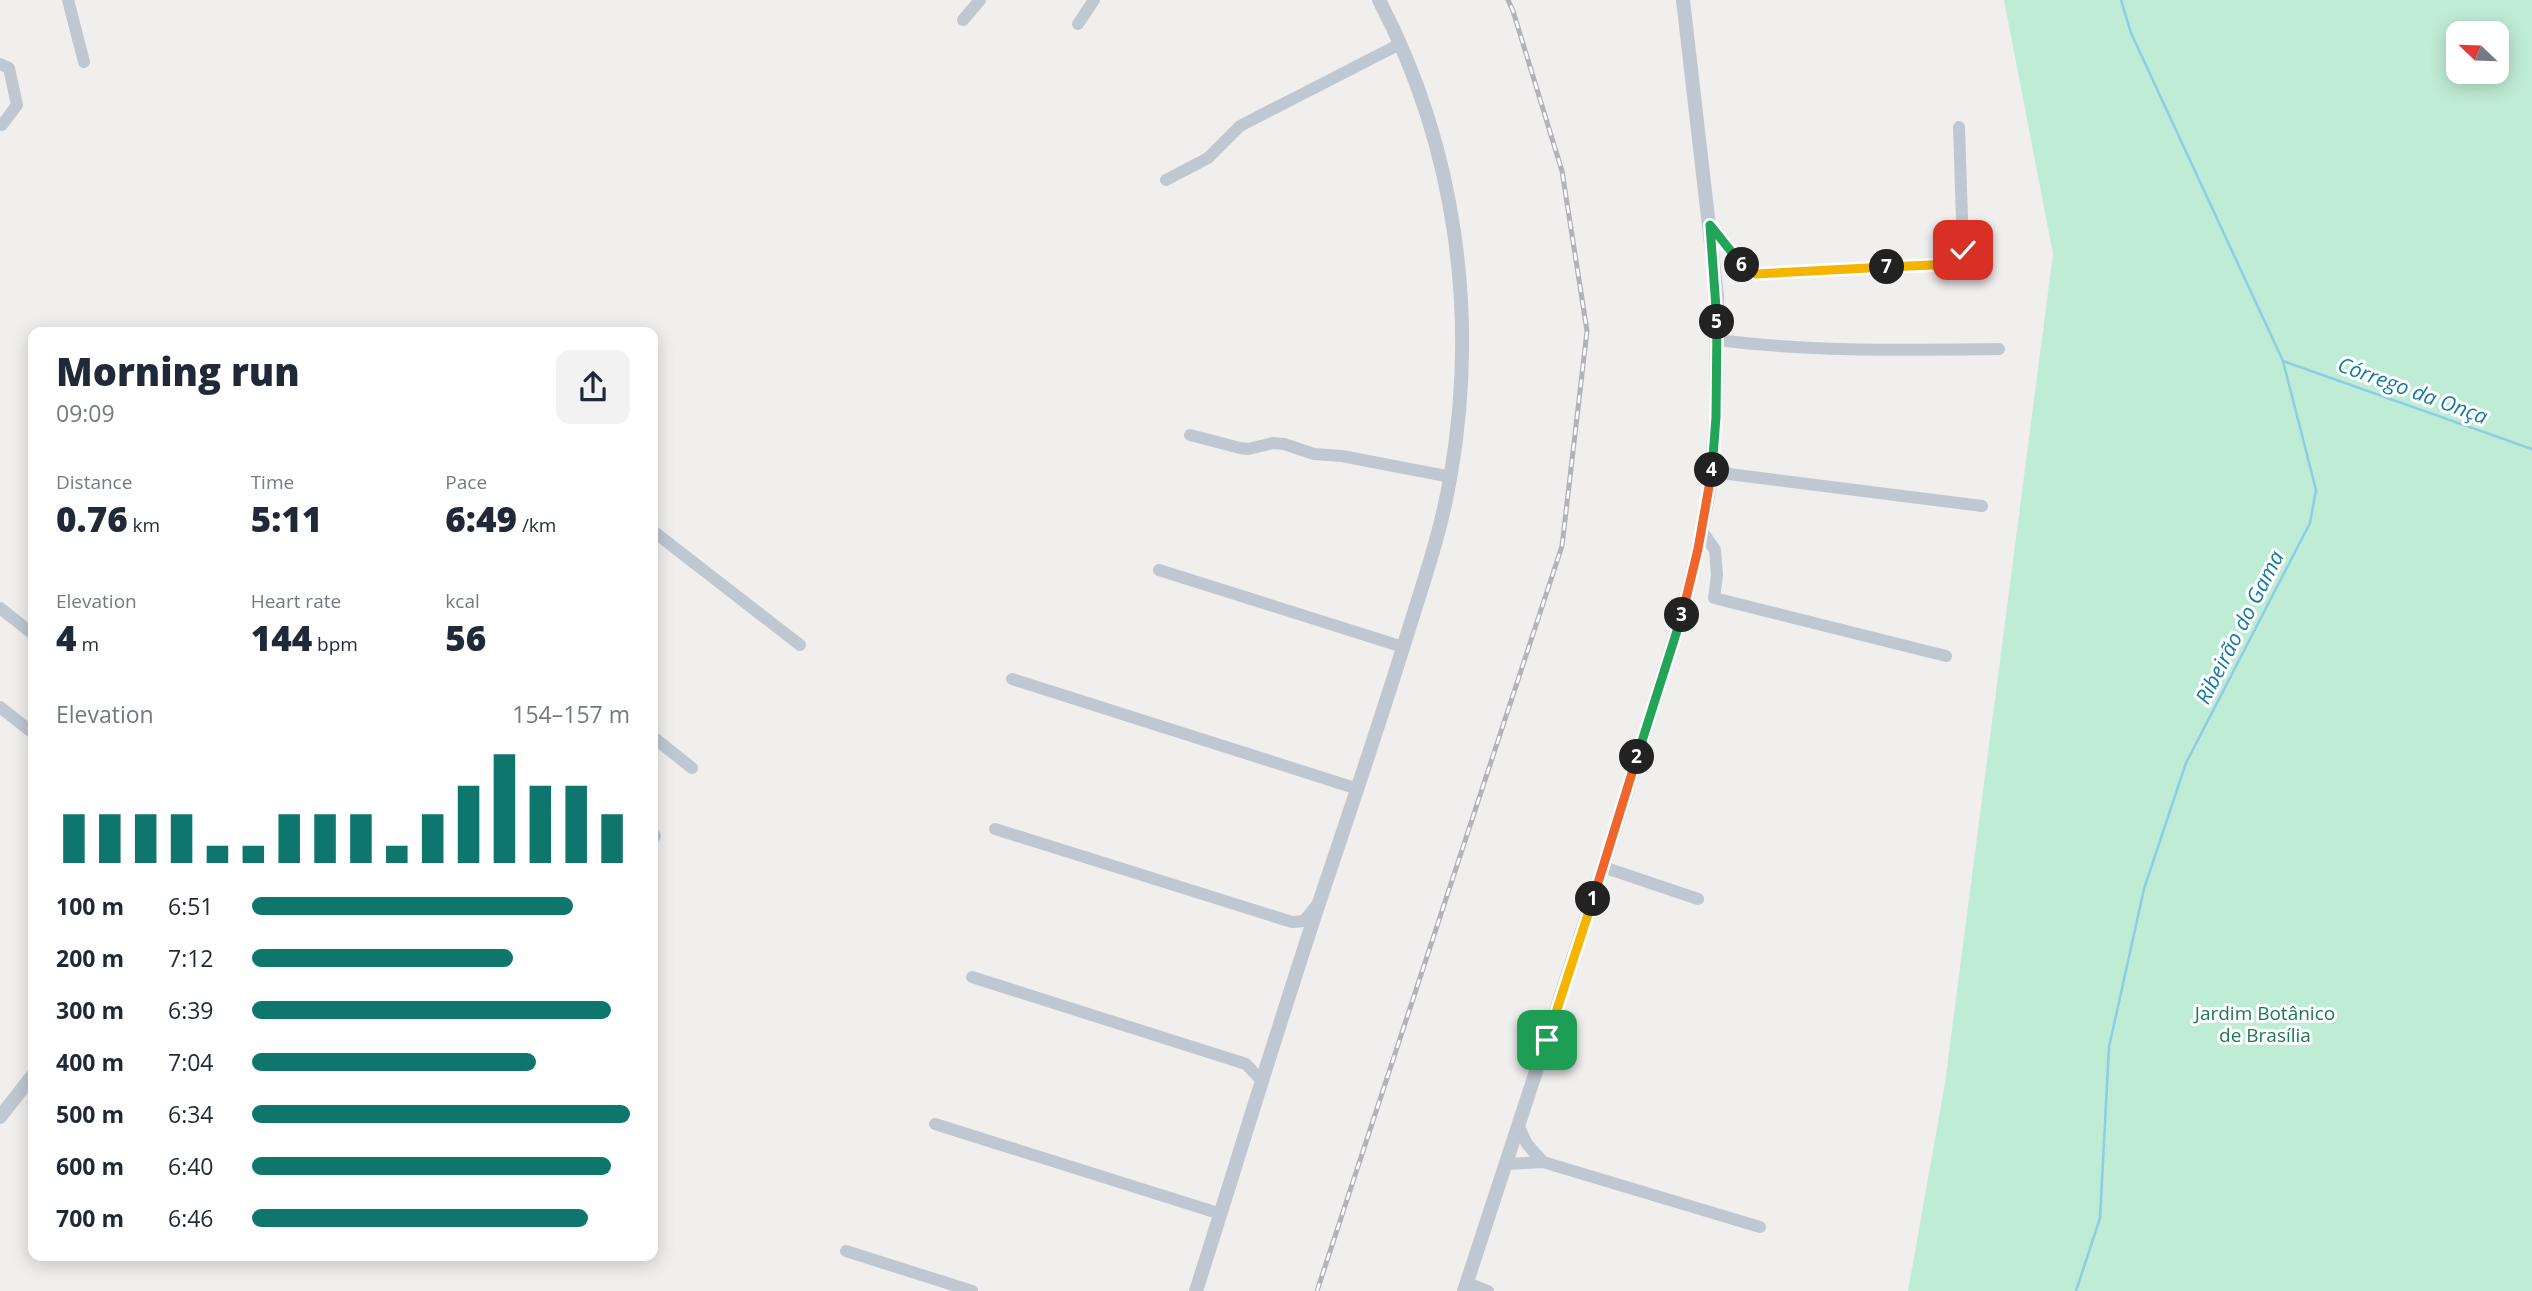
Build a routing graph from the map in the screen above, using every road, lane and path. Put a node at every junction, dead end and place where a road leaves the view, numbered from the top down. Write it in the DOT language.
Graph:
graph roads {
  1 [pos="68,0"];
  2 [pos="979,0"];
  3 [pos="1094,0"];
  4 [pos="1379,0"];
  5 [pos="1683,0"];
  6 [pos="963,20"];
  7 [pos="1078,24"];
  8 [pos="1400,44"];
  9 [pos="84,62"];
  10 [pos="0,64"];
  11 [pos="2,125"];
  12 [pos="1959,127"];
  13 [pos="1166,180"];
  14 [pos="1710,225"];
  15 [pos="1718,340"];
  16 [pos="1999,349"];
  17 [pos="1190,435"];
  18 [pos="1713,463"];
  19 [pos="1729,474"];
  20 [pos="1451,477"];
  21 [pos="1710,485"];
  22 [pos="1982,506"];
  23 [pos="1702,531"];
  24 [pos="658,535"];
  25 [pos="1159,570"];
  26 [pos="0,608"];
  27 [pos="28,630"];
  28 [pos="800,645"];
  29 [pos="1403,646"];
  30 [pos="1946,656"];
  31 [pos="1012,679"];
  32 [pos="0,707"];
  33 [pos="28,729"];
  34 [pos="658,741"];
  35 [pos="692,768"];
  36 [pos="1358,789"];
  37 [pos="995,829"];
  38 [pos="1603,867"];
  39 [pos="1321,897"];
  40 [pos="1698,899"];
  41 [pos="972,977"];
  42 [pos="1270,1057"];
  43 [pos="1246,1064"];
  44 [pos="28,1081"];
  45 [pos="1262,1081"];
  46 [pos="0,1117"];
  47 [pos="935,1124"];
  48 [pos="1518,1127"];
  49 [pos="1543,1162"];
  50 [pos="1506,1164"];
  51 [pos="1221,1214"];
  52 [pos="1760,1227"];
  53 [pos="846,1251"];
  54 [pos="1465,1287"];
  55 [pos="972,1291"];
  56 [pos="1196,1291"];
  57 [pos="1488,1291"];
  1 -- 9 [label="street"];
  2 -- 6 [label="street"];
  3 -- 7 [label="street"];
  4 -- 8 [label="street"];
  5 -- 14 [label="street"];
  8 -- 13 [label="street"];
  8 -- 20 [label="street"];
  10 -- 11 [label="street"];
  12 -- 14 [label="street"];
  14 -- 15 [label="street"];
  15 -- 16 [label="street"];
  15 -- 18 [label="street"];
  17 -- 20 [label="street"];
  18 -- 19 [label="street"];
  18 -- 21 [label="street"];
  19 -- 21 [label="street"];
  19 -- 22 [label="street"];
  20 -- 29 [label="street"];
  21 -- 23 [label="street"];
  23 -- 30 [label="street"];
  23 -- 38 [label="street"];
  24 -- 28 [label="street"];
  25 -- 29 [label="street"];
  26 -- 27 [label="street"];
  29 -- 36 [label="street"];
  31 -- 36 [label="street"];
  32 -- 33 [label="street"];
  34 -- 35 [label="street"];
  36 -- 39 [label="street"];
  37 -- 39 [label="street"];
  38 -- 40 [label="street"];
  38 -- 48 [label="street"];
  39 -- 42 [label="street"];
  41 -- 43 [label="street"];
  42 -- 43 [label="street"];
  42 -- 45 [label="street"];
  43 -- 45 [label="street"];
  44 -- 46 [label="street"];
  45 -- 51 [label="street"];
  47 -- 51 [label="street"];
  48 -- 49 [label="street"];
  48 -- 50 [label="street"];
  49 -- 50 [label="street"];
  49 -- 52 [label="street"];
  50 -- 54 [label="street"];
  51 -- 56 [label="street"];
  53 -- 55 [label="street"];
  54 -- 57 [label="street"];
}
